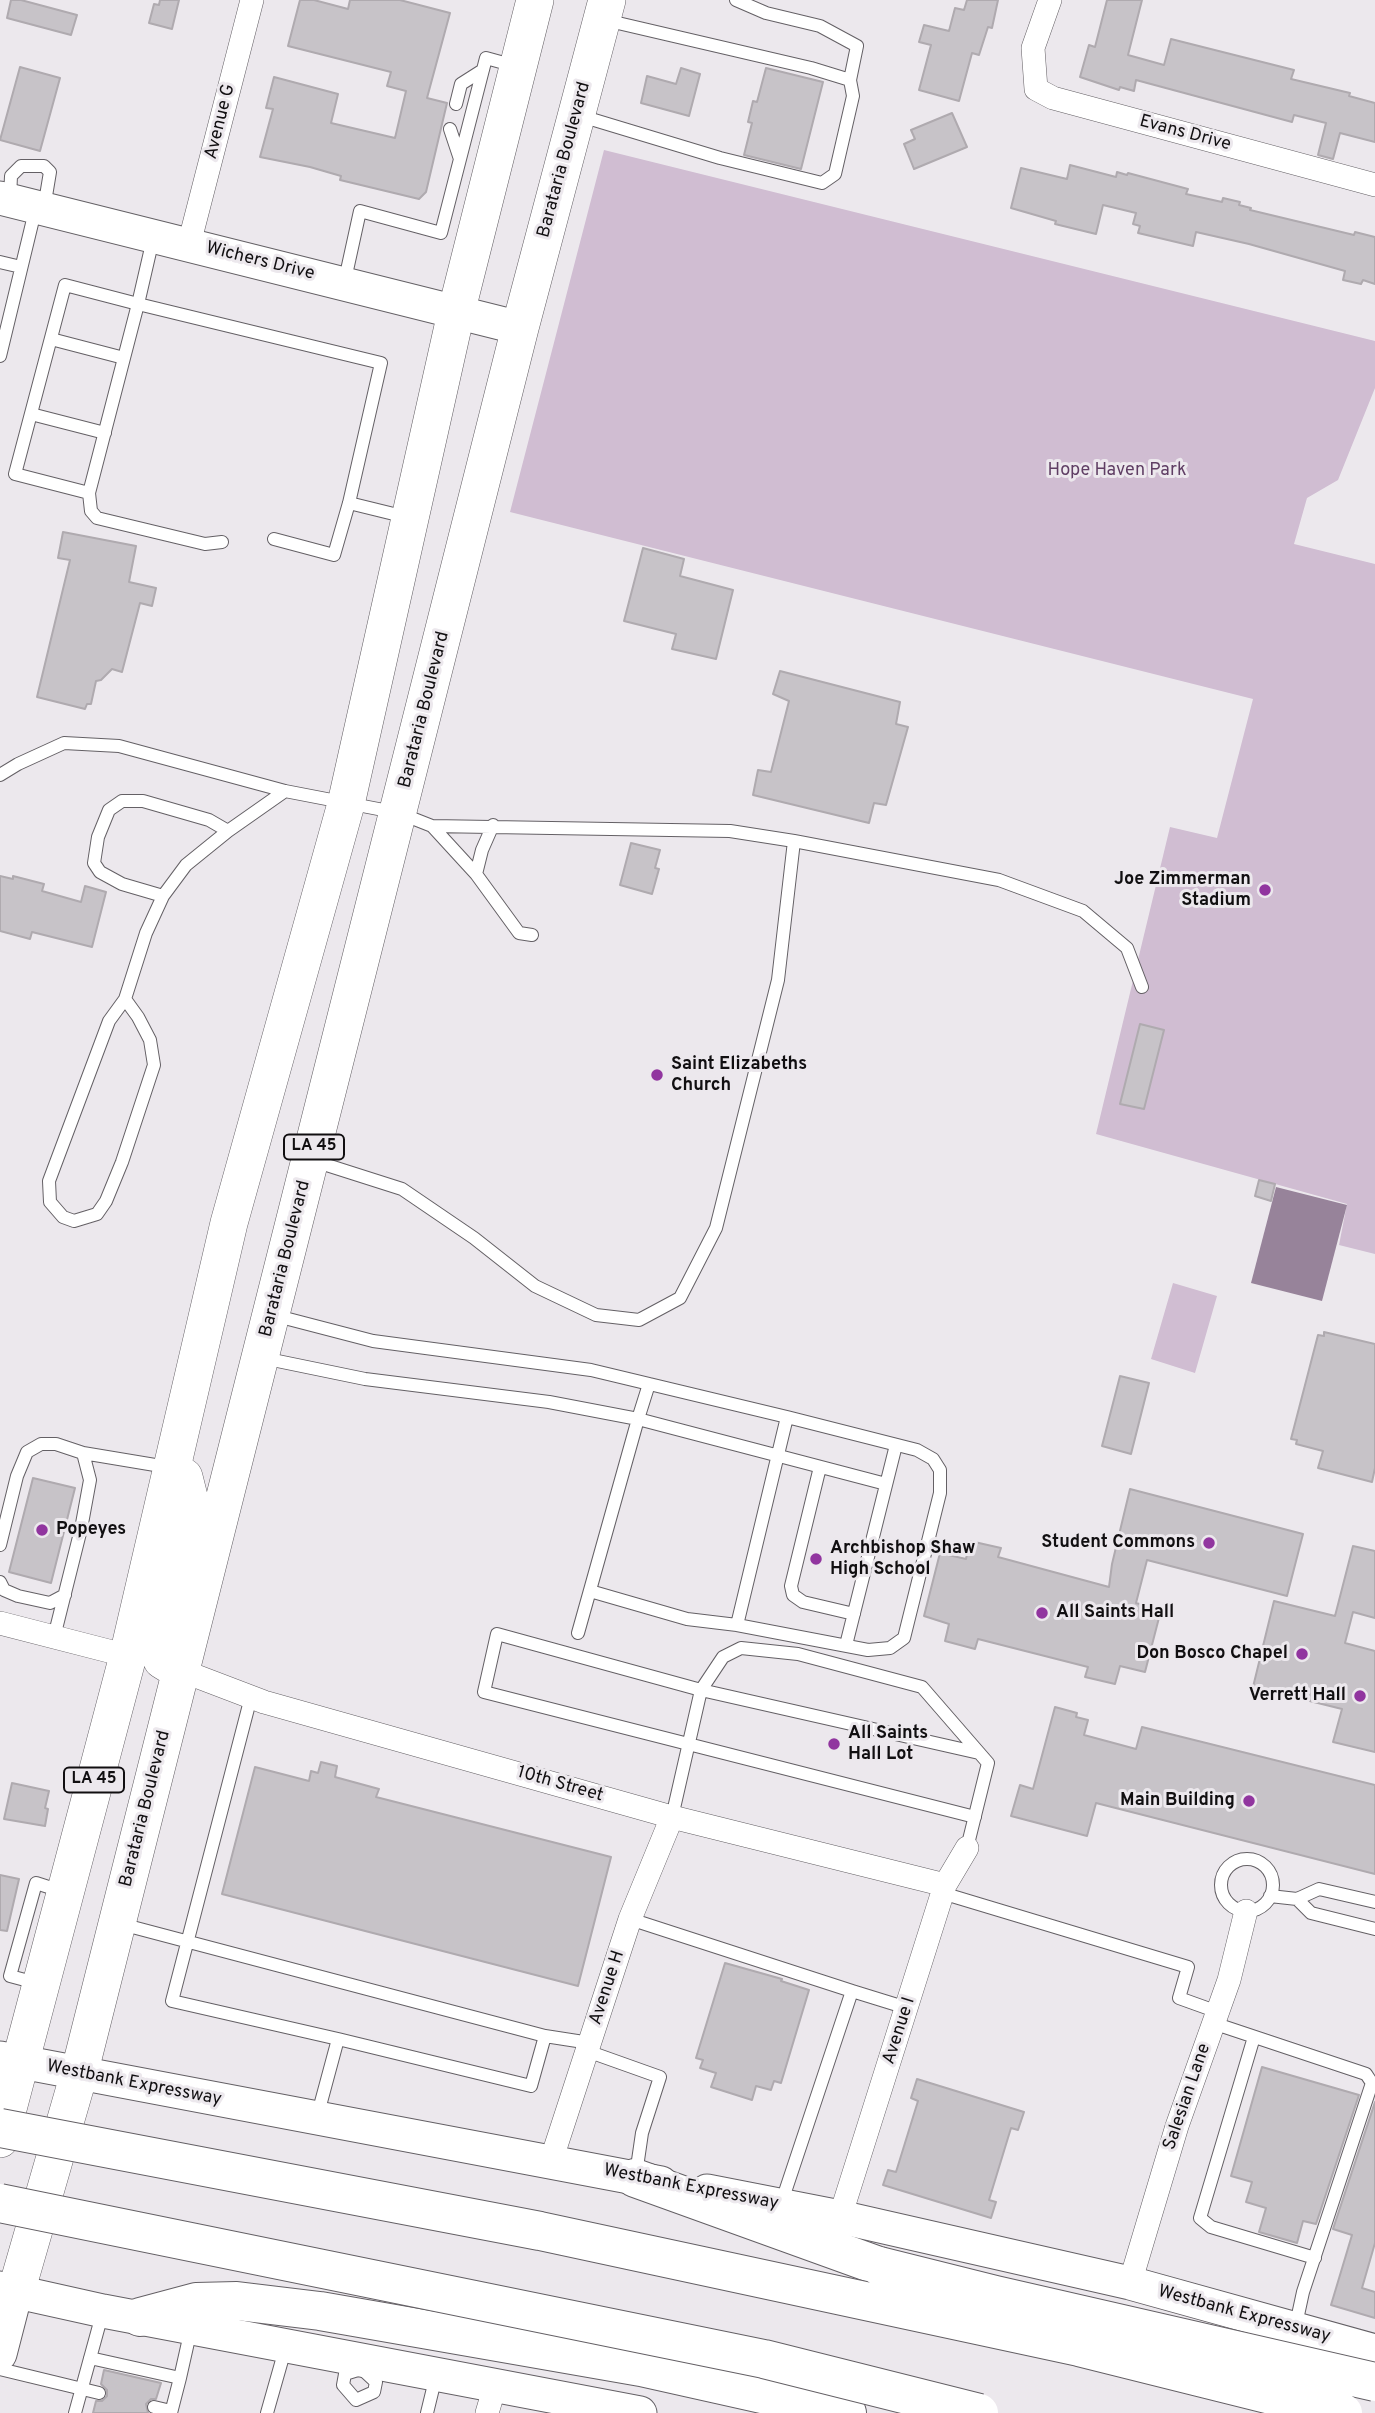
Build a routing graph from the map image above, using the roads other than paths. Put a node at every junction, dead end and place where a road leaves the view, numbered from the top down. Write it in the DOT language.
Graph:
graph roads {
  1 [pos="252,0"];
  2 [pos="535,0"];
  3 [pos="736,0"];
  4 [pos="1049,0"];
  5 [pos="605,10"];
  6 [pos="500,68"];
  7 [pos="850,80"];
  8 [pos="456,104"];
  9 [pos="577,115"];
  10 [pos="450,129"];
  11 [pos="460,159"];
  12 [pos="1375,185"];
  13 [pos="22,203"];
  14 [pos="154,236"];
  15 [pos="189,244"];
  16 [pos="0,262"];
  17 [pos="22,267"];
  18 [pos="344,284"];
  19 [pos="138,304"];
  20 [pos="456,313"];
  21 [pos="520,328"];
  22 [pos="51,339"];
  23 [pos="0,356"];
  24 [pos="124,358"];
  25 [pos="31,414"];
  26 [pos="104,433"];
  27 [pos="89,493"];
  28 [pos="349,503"];
  29 [pos="410,518"];
  30 [pos="274,539"];
  31 [pos="222,542"];
  32 [pos="0,775"];
  33 [pos="285,791"];
  34 [pos="346,804"];
  35 [pos="416,820"];
  36 [pos="493,825"];
  37 [pos="228,831"];
  38 [pos="794,841"];
  39 [pos="476,874"];
  40 [pos="163,895"];
  41 [pos="532,935"];
  42 [pos="1142,987"];
  43 [pos="125,999"];
  44 [pos="311,1160"];
  45 [pos="271,1315"];
  46 [pos="261,1357"];
  47 [pos="649,1384"];
  48 [pos="787,1418"];
  49 [pos="638,1419"];
  50 [pos="896,1445"];
  51 [pos="82,1453"];
  52 [pos="778,1456"];
  53 [pos="820,1467"];
  54 [pos="171,1468"];
  55 [pos="886,1484"];
  56 [pos="0,1545"];
  57 [pos="0,1582"];
  58 [pos="590,1591"];
  59 [pos="65,1595"];
  60 [pos="854,1614"];
  61 [pos="0,1623"];
  62 [pos="737,1625"];
  63 [pos="578,1633"];
  64 [pos="54,1637"];
  65 [pos="846,1645"];
  66 [pos="128,1656"];
  67 [pos="180,1670"];
  68 [pos="702,1690"];
  69 [pos="251,1697"];
  70 [pos="689,1745"];
  71 [pos="979,1753"];
  72 [pos="672,1817"];
  73 [pos="975,1817"];
  74 [pos="967,1848"];
  75 [pos="130,1870"];
  76 [pos="944,1889"];
  77 [pos="1270,1896"];
  78 [pos="1297,1899"];
  79 [pos="1375,1902"];
  80 [pos="1247,1911"];
  81 [pos="630,1919"];
  82 [pos="117,1923"];
  83 [pos="1375,1929"];
  84 [pos="188,1941"];
  85 [pos="17,1981"];
  86 [pos="852,1991"];
  87 [pos="907,2008"];
  88 [pos="1216,2017"];
  89 [pos="545,2036"];
  90 [pos="1254,2037"];
  91 [pos="338,2039"];
  92 [pos="588,2047"];
  93 [pos="10,2060"];
  94 [pos="79,2074"];
  95 [pos="316,2118"];
  96 [pos="0,2128"];
  97 [pos="0,2139"];
  98 [pos="551,2161"];
  99 [pos="635,2178"];
  100 [pos="0,2203"];
  101 [pos="781,2204"];
  102 [pos="840,2217"];
  103 [pos="1315,2258"];
  104 [pos="1130,2283"];
  105 [pos="8,2290"];
  106 [pos="103,2311"];
  107 [pos="140,2317"];
  108 [pos="191,2327"];
  109 [pos="1287,2329"];
  110 [pos="286,2345"];
  111 [pos="1375,2351"];
  112 [pos="0,2354"];
  113 [pos="90,2358"];
  114 [pos="363,2365"];
  115 [pos="0,2369"];
  116 [pos="436,2374"];
  117 [pos="180,2378"];
  118 [pos="1375,2382"];
  119 [pos="81,2388"];
  120 [pos="99,2393"];
  121 [pos="491,2399"];
  122 [pos="154,2407"];
  123 [pos="354,2407"];
  124 [pos="171,2412"];
  125 [pos="75,2413"];
  126 [pos="267,2413"];
  127 [pos="427,2413"];
  128 [pos="640,2413"];
  129 [pos="847,2413"];
  130 [pos="979,2413"];
  131 [pos="1343,2413"];
  132 [pos="1349,2413"];
  1 -- 15 [label="street, Avenue G"];
  2 -- 6 [label="main road, LA 45"];
  3 -- 7 [label="lane"];
  4 -- 12 [label="street, Evans Drive"];
  5 -- 7 [label="lane"];
  5 -- 9 [label="main road, Barataria Boulevard / LA 45"];
  6 -- 8 [label="lane"];
  6 -- 11 [label="lane"];
  6 -- 20 [label="main road, LA 45"];
  7 -- 9 [label="lane"];
  9 -- 21 [label="main road, Barataria Boulevard / LA 45"];
  10 -- 11 [label="lane"];
  11 -- 18 [label="lane"];
  13 -- 14 [label="main road, Wichers Drive"];
  13 -- 17 [label="lane"];
  14 -- 15 [label="main road, Wichers Drive"];
  14 -- 19 [label="lane"];
  15 -- 18 [label="main road, Wichers Drive"];
  16 -- 17 [label="lane"];
  17 -- 23 [label="lane"];
  18 -- 20 [label="main road, Wichers Drive"];
  19 -- 22 [label="lane"];
  19 -- 24 [label="lane"];
  19 -- 28 [label="lane"];
  20 -- 21 [label="main road, Wichers Drive"];
  20 -- 29 [label="main road, LA 45"];
  21 -- 35 [label="main road, Barataria Boulevard / LA 45"];
  22 -- 24 [label="lane"];
  22 -- 25 [label="lane"];
  24 -- 26 [label="lane"];
  25 -- 26 [label="lane"];
  25 -- 27 [label="lane"];
  26 -- 27 [label="lane"];
  27 -- 31 [label="lane"];
  28 -- 29 [label="lane"];
  28 -- 30 [label="lane"];
  29 -- 34 [label="main road, LA 45"];
  32 -- 33 [label="lane"];
  33 -- 34 [label="lane"];
  33 -- 37 [label="lane"];
  34 -- 35 [label="lane"];
  34 -- 54 [label="main road, LA 45"];
  35 -- 36 [label="lane"];
  35 -- 39 [label="lane"];
  35 -- 44 [label="main road, Barataria Boulevard / LA 45"];
  36 -- 38 [label="lane"];
  36 -- 39 [label="lane"];
  37 -- 40 [label="lane"];
  37 -- 40 [label="lane"];
  38 -- 42 [label="lane"];
  38 -- 44 [label="lane"];
  39 -- 41 [label="lane"];
  40 -- 43 [label="lane"];
  43 -- 43 [label="lane"];
  44 -- 45 [label="main road, Barataria Boulevard / LA 45"];
  45 -- 46 [label="main road, Barataria Boulevard / LA 45"];
  45 -- 47 [label="lane"];
  46 -- 49 [label="lane"];
  46 -- 67 [label="main road, Barataria Boulevard / LA 45"];
  47 -- 48 [label="lane"];
  47 -- 49 [label="lane"];
  48 -- 50 [label="lane"];
  48 -- 52 [label="lane"];
  49 -- 52 [label="lane"];
  49 -- 58 [label="lane"];
  50 -- 55 [label="lane"];
  50 -- 65 [label="lane"];
  51 -- 54 [label="lane"];
  51 -- 56 [label="lane"];
  51 -- 59 [label="lane"];
  52 -- 53 [label="lane"];
  52 -- 62 [label="lane"];
  53 -- 55 [label="lane"];
  53 -- 60 [label="lane"];
  54 -- 66 [label="main road, LA 45"];
  54 -- 67 [label="main road"];
  55 -- 60 [label="lane"];
  57 -- 59 [label="lane"];
  58 -- 62 [label="lane"];
  58 -- 63 [label="lane"];
  59 -- 64 [label="lane"];
  60 -- 65 [label="lane"];
  61 -- 64 [label="street"];
  62 -- 65 [label="lane"];
  64 -- 66 [label="street"];
  66 -- 75 [label="main road"];
  66 -- 85 [label="main road, LA 45"];
  67 -- 69 [label="street, 10th Street"];
  67 -- 75 [label="main road, Barataria Boulevard / LA 45"];
  68 -- 70 [label="lane"];
  68 -- 70 [label="lane"];
  68 -- 71 [label="lane"];
  68 -- 71 [label="lane"];
  69 -- 72 [label="street, 10th Street"];
  69 -- 84 [label="lane"];
  70 -- 72 [label="lane"];
  70 -- 73 [label="lane"];
  71 -- 73 [label="lane"];
  72 -- 76 [label="street, 10th Street"];
  72 -- 81 [label="street, Avenue H"];
  73 -- 74 [label="lane"];
  74 -- 76 [label="street, Avenue I"];
  75 -- 82 [label="main road, Barataria Boulevard / LA 45"];
  76 -- 87 [label="street, Avenue I"];
  76 -- 88 [label="lane"];
  77 -- 78 [label="lane"];
  77 -- 80 [label="lane"];
  77 -- 80 [label="lane"];
  78 -- 79 [label="lane"];
  78 -- 83 [label="lane"];
  80 -- 88 [label="street, Salesian Lane"];
  81 -- 86 [label="lane"];
  81 -- 92 [label="street, Avenue H"];
  82 -- 84 [label="lane"];
  82 -- 94 [label="main road, Barataria Boulevard / LA 45"];
  84 -- 89 [label="lane"];
  84 -- 91 [label="lane"];
  85 -- 93 [label="main road, LA 45"];
  86 -- 87 [label="lane"];
  86 -- 101 [label="lane"];
  87 -- 102 [label="street, Avenue I"];
  88 -- 90 [label="lane"];
  88 -- 104 [label="street, Salesian Lane"];
  89 -- 91 [label="lane"];
  89 -- 92 [label="lane"];
  90 -- 103 [label="lane"];
  90 -- 103 [label="lane"];
  91 -- 95 [label="lane"];
  92 -- 98 [label="street, Avenue H"];
  92 -- 99 [label="lane"];
  93 -- 94 [label="main road, Westbank Expressway"];
  93 -- 97 [label="main road, LA 45"];
  94 -- 95 [label="main road, Westbank Expressway"];
  94 -- 105 [label="main road, Barataria Boulevard / LA 45"];
  95 -- 98 [label="main road, Westbank Expressway"];
  96 -- 131 [label="highway, bridge"];
  98 -- 99 [label="main road, Westbank Expressway"];
  99 -- 101 [label="main road, Westbank Expressway"];
  99 -- 118 [label="highway, bridge"];
  100 -- 130 [label="highway, bridge"];
  101 -- 102 [label="main road, Westbank Expressway"];
  102 -- 104 [label="main road, Westbank Expressway"];
  103 -- 109 [label="lane"];
  104 -- 109 [label="main road, Westbank Expressway"];
  105 -- 106 [label="main road"];
  105 -- 112 [label="main road, Barataria Boulevard / LA 45"];
  106 -- 107 [label="main road"];
  106 -- 113 [label="lane"];
  107 -- 108 [label="main road"];
  107 -- 129 [label="highway"];
  108 -- 110 [label="main road"];
  108 -- 117 [label="lane"];
  109 -- 111 [label="main road, Westbank Expressway"];
  109 -- 132 [label="main road"];
  110 -- 114 [label="main road"];
  110 -- 126 [label="lane"];
  113 -- 117 [label="lane"];
  113 -- 119 [label="lane"];
  114 -- 116 [label="main road"];
  114 -- 123 [label="lane"];
  114 -- 123 [label="lane"];
  115 -- 119 [label="lane"];
  116 -- 121 [label="main road"];
  116 -- 127 [label="lane"];
  117 -- 124 [label="lane"];
  119 -- 120 [label="lane"];
  119 -- 125 [label="lane"];
  121 -- 128 [label="main road"];
  122 -- 124 [label="lane"];
}
